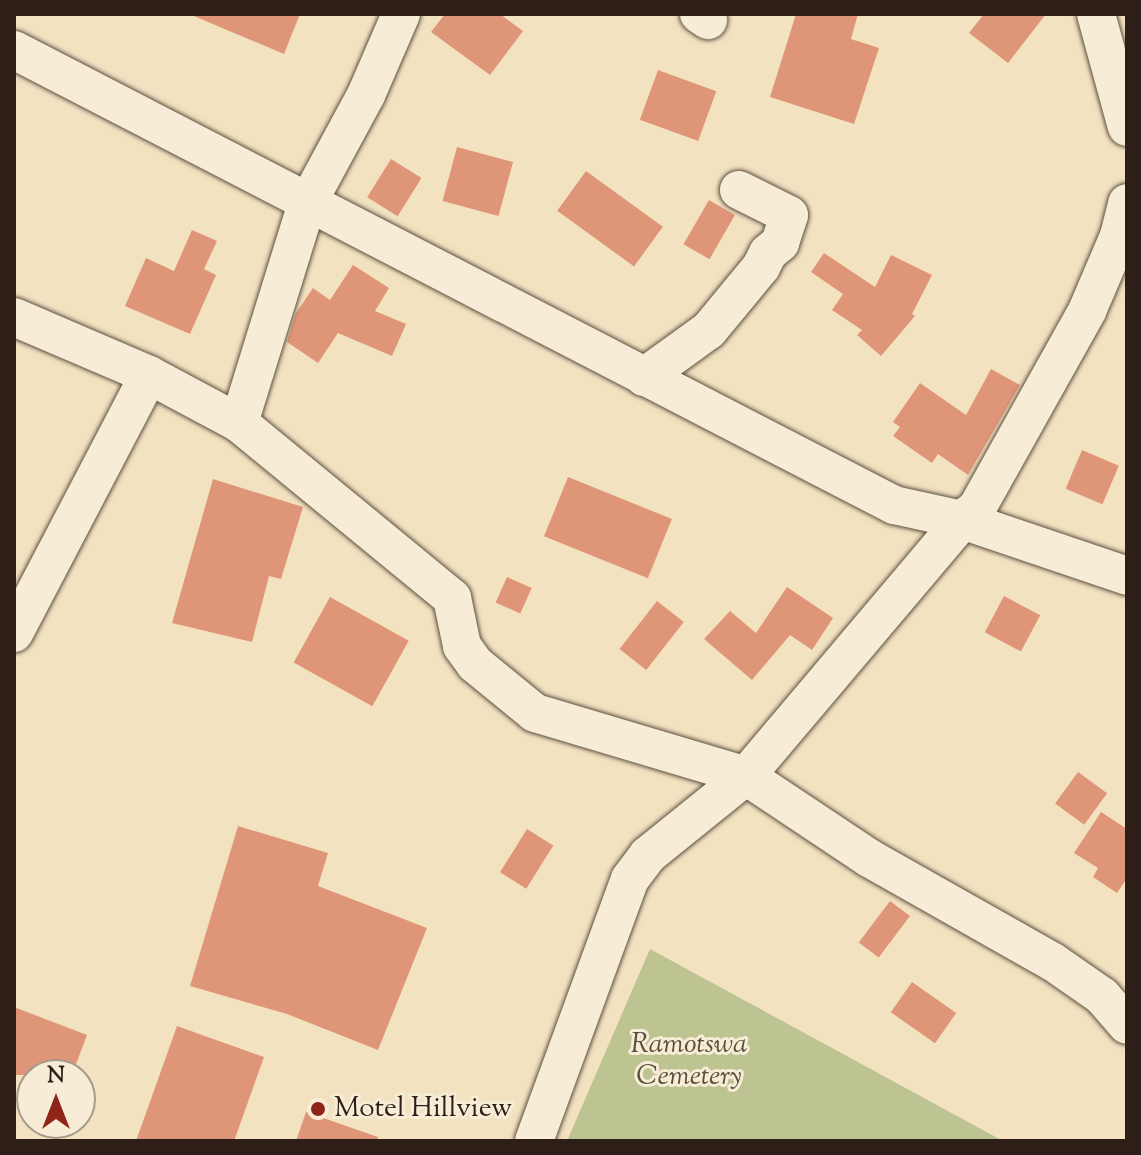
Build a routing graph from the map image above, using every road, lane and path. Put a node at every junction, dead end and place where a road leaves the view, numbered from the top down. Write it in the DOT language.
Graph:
graph roads {
  1 [pos="401,14"];
  2 [pos="1096,14"];
  3 [pos="14,50"];
  4 [pos="1127,127"];
  5 [pos="739,190"];
  6 [pos="1127,203"];
  7 [pos="307,204"];
  8 [pos="14,317"];
  9 [pos="149,375"];
  10 [pos="644,377"];
  11 [pos="239,423"];
  12 [pos="962,520"];
  13 [pos="1127,576"];
  14 [pos="14,633"];
  15 [pos="746,776"];
  16 [pos="1127,1025"];
  17 [pos="534,1141"];
  1 -- 7 [label="street"];
  2 -- 4 [label="street"];
  3 -- 7 [label="street"];
  5 -- 10 [label="street"];
  6 -- 12 [label="street"];
  7 -- 10 [label="street"];
  7 -- 11 [label="street"];
  8 -- 9 [label="street"];
  9 -- 11 [label="street"];
  9 -- 14 [label="street"];
  10 -- 12 [label="street"];
  11 -- 15 [label="street"];
  12 -- 13 [label="street"];
  12 -- 15 [label="street"];
  15 -- 16 [label="street"];
  15 -- 17 [label="street"];
}
